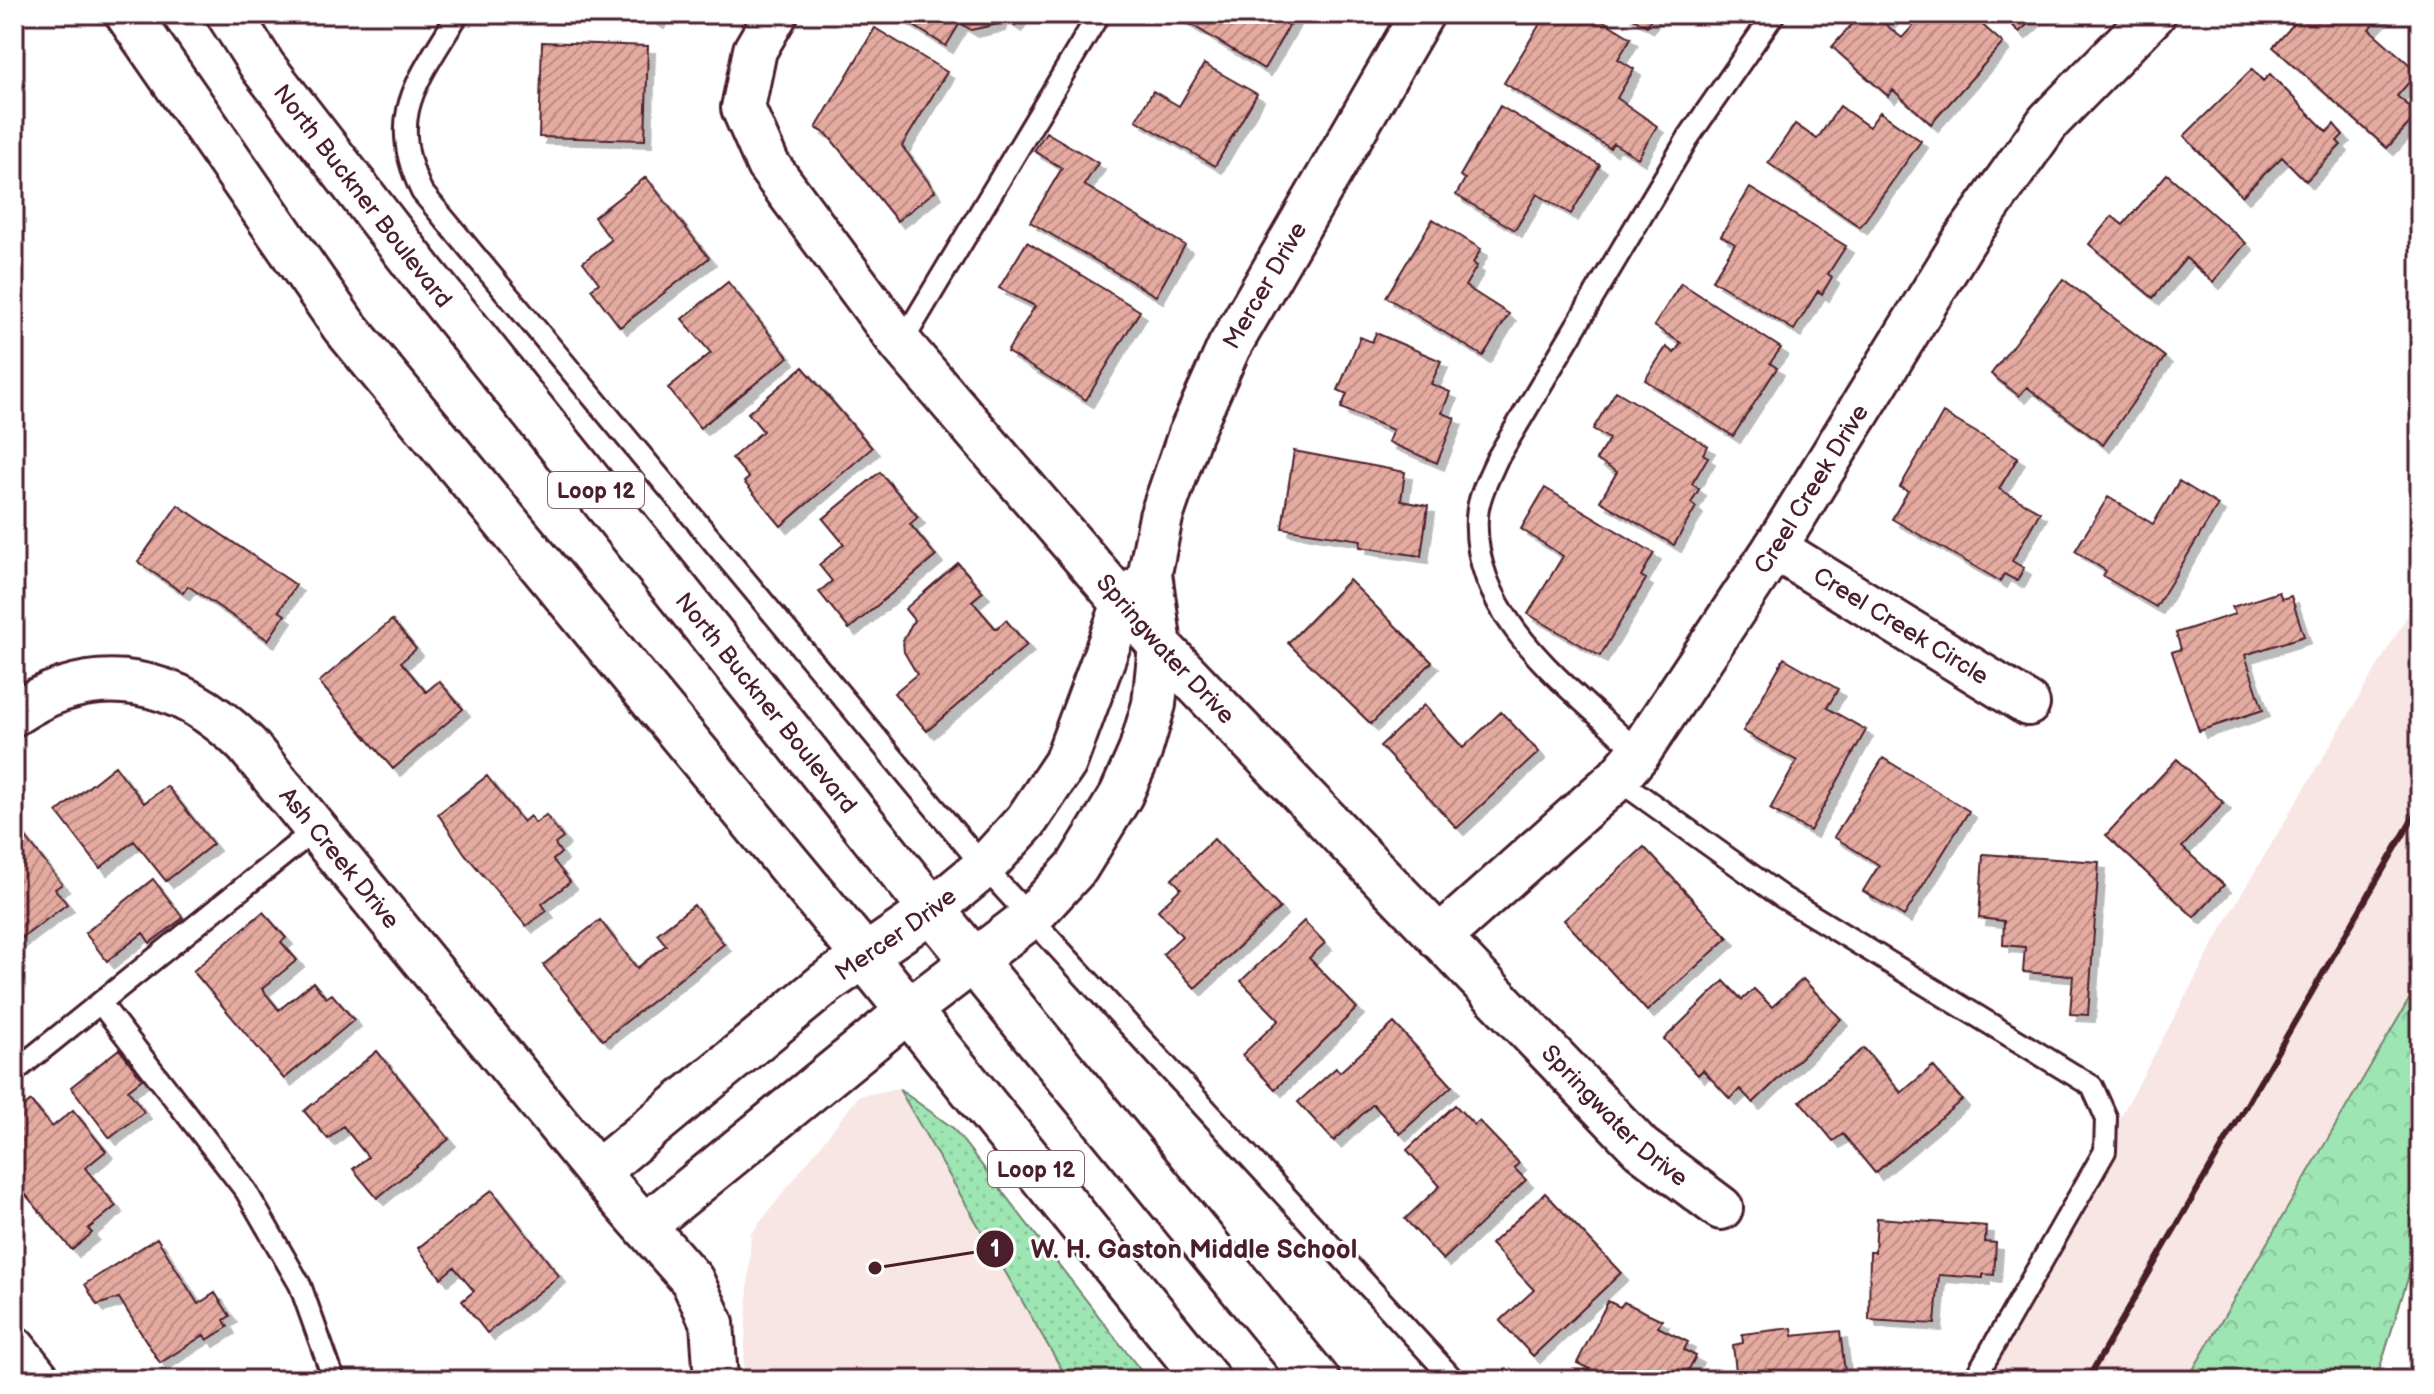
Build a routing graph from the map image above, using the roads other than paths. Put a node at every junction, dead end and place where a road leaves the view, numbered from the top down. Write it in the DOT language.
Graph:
graph roads {
  1 [pos="128,14"];
  2 [pos="229,14"];
  3 [pos="458,14"];
  4 [pos="776,14"];
  5 [pos="1099,14"];
  6 [pos="1422,14"];
  7 [pos="1774,14"];
  8 [pos="2154,14"];
  9 [pos="901,344"];
  10 [pos="1775,548"];
  11 [pos="1150,573"];
  12 [pos="1123,606"];
  13 [pos="1160,646"];
  14 [pos="2028,704"];
  15 [pos="14,714"];
  16 [pos="1628,766"];
  17 [pos="317,828"];
  18 [pos="984,867"];
  19 [pos="932,910"];
  20 [pos="1031,917"];
  21 [pos="1439,938"];
  22 [pos="866,958"];
  23 [pos="975,962"];
  24 [pos="101,1004"];
  25 [pos="908,1011"];
  26 [pos="14,1072"];
  27 [pos="597,1172"];
  28 [pos="1721,1208"];
  29 [pos="646,1225"];
  30 [pos="14,1348"];
  31 [pos="39,1380"];
  32 [pos="334,1380"];
  33 [pos="716,1380"];
  34 [pos="1207,1380"];
  35 [pos="1317,1380"];
  36 [pos="1454,1380"];
  37 [pos="1974,1380"];
  1 -- 22 [label="main road, Loop 12"];
  2 -- 19 [label="main road, North Buckner Boulevard / Loop 12"];
  3 -- 18 [label="lane"];
  4 -- 9 [label="street, Springwater Drive"];
  5 -- 9 [label="lane"];
  6 -- 11 [label="street, Mercer Drive"];
  7 -- 16 [label="lane"];
  8 -- 10 [label="street, Creel Creek Drive"];
  9 -- 12 [label="street, Springwater Drive"];
  10 -- 14 [label="street, Creel Creek Circle"];
  10 -- 16 [label="street, Creel Creek Drive"];
  11 -- 12 [label="street, Mercer Drive"];
  11 -- 13 [label="street, Mercer Drive"];
  12 -- 13 [label="street, Springwater Drive"];
  12 -- 18 [label="street, Mercer Drive"];
  13 -- 20 [label="street, Mercer Drive"];
  13 -- 21 [label="street, Springwater Drive"];
  15 -- 17 [label="street, Ash Creek Drive"];
  16 -- 21 [label="street, Creel Creek Drive"];
  16 -- 37 [label="lane"];
  17 -- 24 [label="lane"];
  17 -- 27 [label="street, Ash Creek Drive"];
  18 -- 19 [label="street, Mercer Drive"];
  18 -- 20 [label="lane"];
  19 -- 22 [label="street, Mercer Drive"];
  19 -- 23 [label="main road, North Buckner Boulevard / Loop 12"];
  20 -- 23 [label="street, Mercer Drive"];
  20 -- 36 [label="lane"];
  21 -- 28 [label="street, Springwater Drive"];
  22 -- 25 [label="main road, Loop 12"];
  22 -- 27 [label="street, Mercer Drive"];
  23 -- 25 [label="street, Mercer Drive"];
  23 -- 35 [label="main road, North Buckner Boulevard / Loop 12"];
  24 -- 26 [label="lane"];
  24 -- 32 [label="lane"];
  25 -- 29 [label="street, Mercer Drive"];
  25 -- 34 [label="main road, Loop 12"];
  27 -- 29 [label="street"];
  29 -- 33 [label="street"];
  30 -- 31 [label="street"];
}
